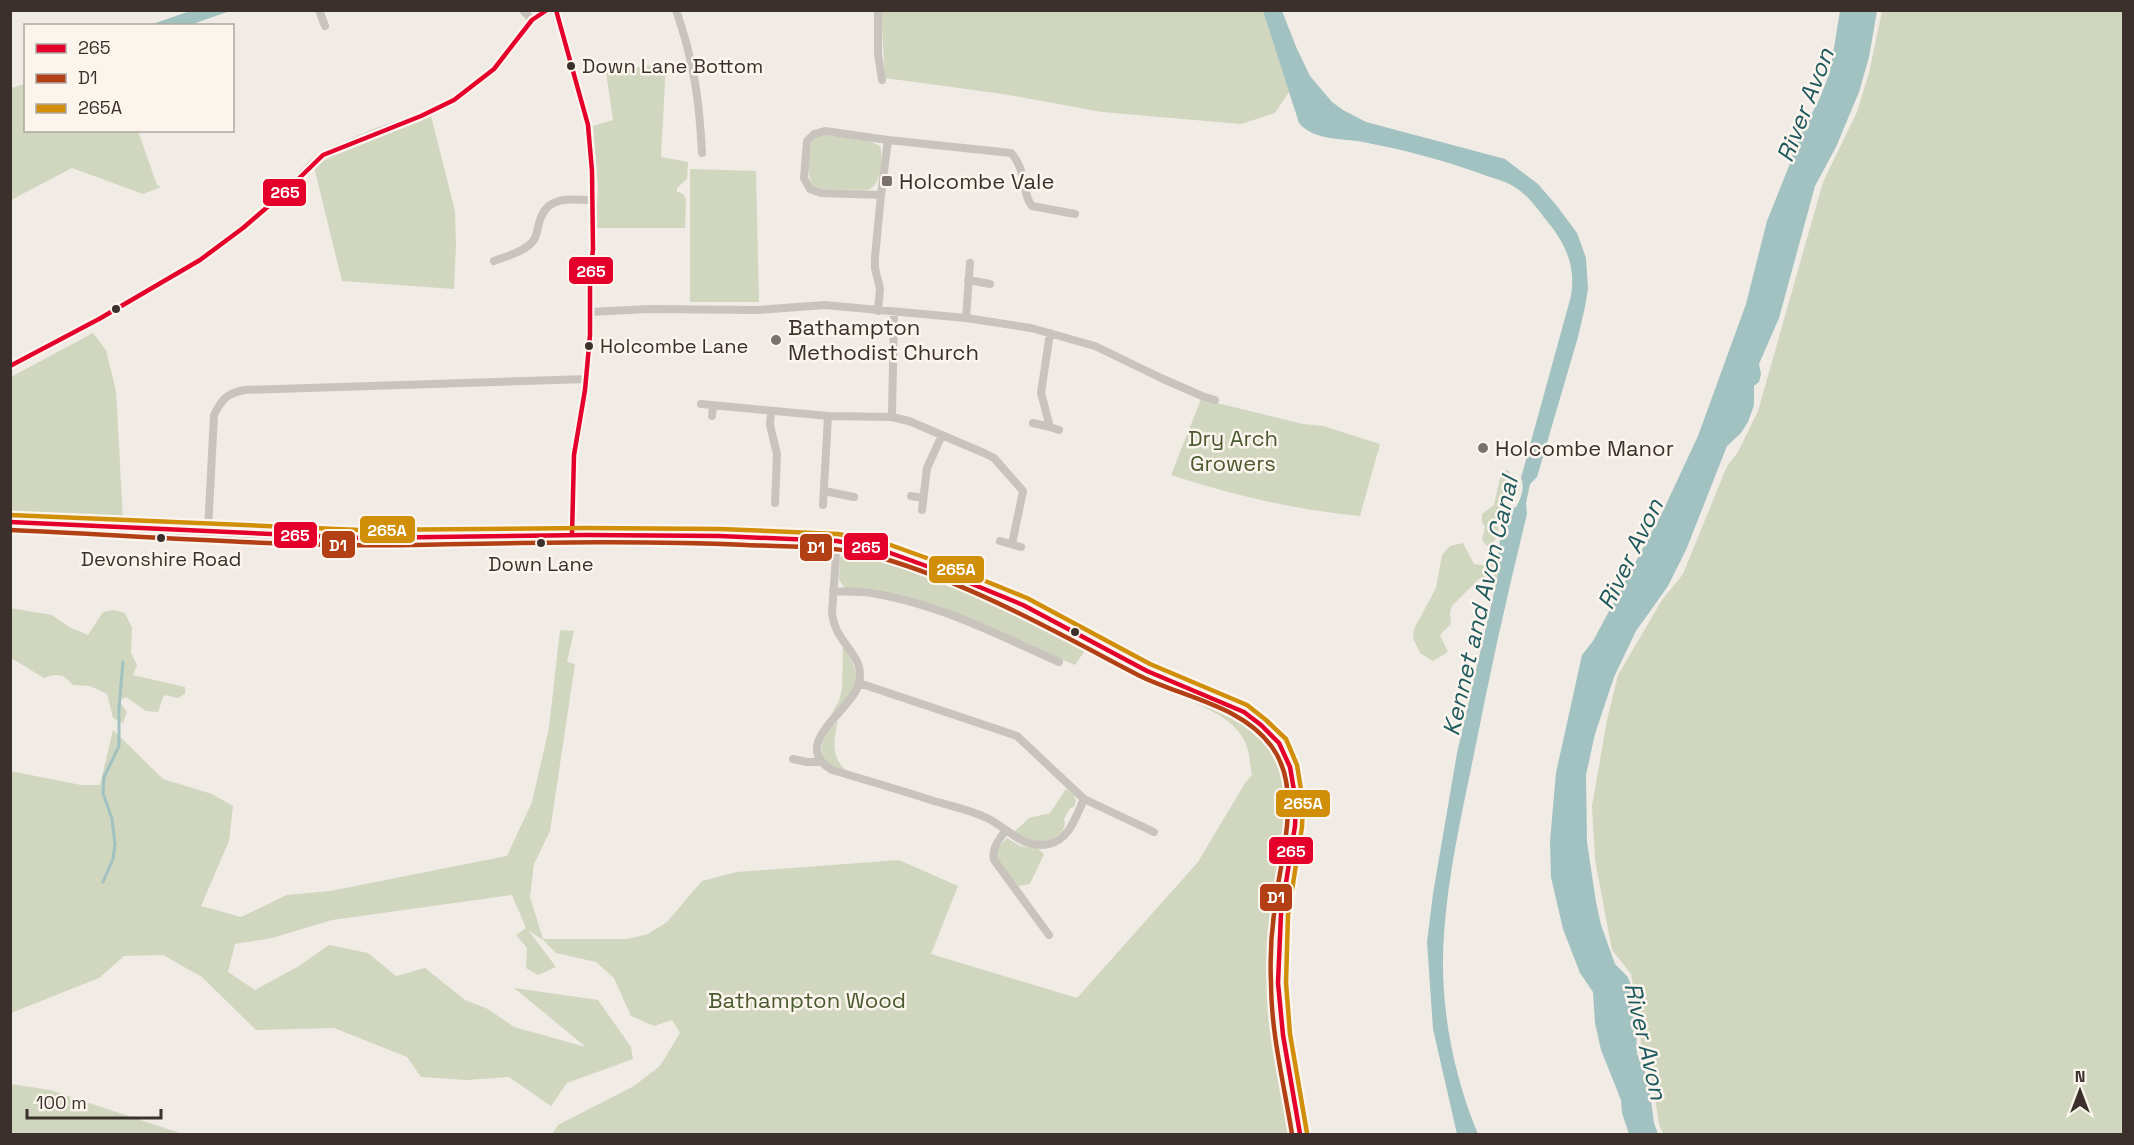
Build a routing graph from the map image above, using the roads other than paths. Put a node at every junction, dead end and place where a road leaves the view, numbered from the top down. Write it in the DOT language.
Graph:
graph roads {
  1 [pos="319,10"];
  2 [pos="523,10"];
  3 [pos="548,10"];
  4 [pos="556,10"];
  5 [pos="676,10"];
  6 [pos="878,10"];
  7 [pos="532,20"];
  8 [pos="325,26"];
  9 [pos="882,80"];
  10 [pos="888,140"];
  11 [pos="702,153"];
  12 [pos="881,195"];
  13 [pos="592,201"];
  14 [pos="1075,214"];
  15 [pos="494,261"];
  16 [pos="970,263"];
  17 [pos="969,280"];
  18 [pos="990,284"];
  19 [pos="878,311"];
  20 [pos="590,312"];
  21 [pos="894,312"];
  22 [pos="966,318"];
  23 [pos="1050,333"];
  24 [pos="10,366"];
  25 [pos="586,379"];
  26 [pos="1215,400"];
  27 [pos="701,404"];
  28 [pos="714,405"];
  29 [pos="771,411"];
  30 [pos="712,416"];
  31 [pos="828,416"];
  32 [pos="892,417"];
  33 [pos="1033,423"];
  34 [pos="942,435"];
  35 [pos="824,491"];
  36 [pos="911,496"];
  37 [pos="854,497"];
  38 [pos="923,498"];
  39 [pos="775,503"];
  40 [pos="823,504"];
  41 [pos="922,510"];
  42 [pos="10,522"];
  43 [pos="208,530"];
  44 [pos="572,535"];
  45 [pos="1000,541"];
  46 [pos="837,542"];
  47 [pos="833,591"];
  48 [pos="1059,662"];
  49 [pos="859,683"];
  50 [pos="793,759"];
  51 [pos="821,762"];
  52 [pos="1084,799"];
  53 [pos="1005,831"];
  54 [pos="1154,832"];
  55 [pos="1049,935"];
  56 [pos="1300,1134"];
  1 -- 8 [label="street"];
  2 -- 7 [label="street"];
  3 -- 7 [label="street"];
  4 -- 13 [label="street"];
  5 -- 11 [label="street"];
  6 -- 9 [label="street"];
  7 -- 24 [label="street"];
  10 -- 12 [label="street"];
  10 -- 12 [label="street"];
  10 -- 14 [label="street"];
  12 -- 19 [label="street"];
  13 -- 15 [label="street"];
  13 -- 20 [label="street"];
  16 -- 17 [label="street"];
  17 -- 18 [label="street"];
  17 -- 22 [label="street"];
  19 -- 20 [label="street"];
  19 -- 21 [label="street"];
  20 -- 25 [label="street"];
  21 -- 22 [label="street"];
  21 -- 32 [label="street"];
  22 -- 23 [label="street"];
  23 -- 26 [label="street"];
  23 -- 33 [label="street"];
  25 -- 43 [label="street"];
  25 -- 44 [label="street"];
  27 -- 28 [label="street"];
  28 -- 29 [label="street"];
  28 -- 30 [label="street"];
  29 -- 31 [label="street"];
  29 -- 39 [label="street"];
  31 -- 32 [label="street"];
  31 -- 35 [label="street"];
  32 -- 34 [label="street"];
  34 -- 38 [label="street"];
  34 -- 45 [label="street"];
  35 -- 37 [label="street"];
  35 -- 40 [label="street"];
  36 -- 38 [label="street"];
  38 -- 41 [label="street"];
  42 -- 43 [label="highway"];
  43 -- 44 [label="highway"];
  44 -- 46 [label="highway"];
  46 -- 47 [label="street"];
  46 -- 56 [label="highway"];
  47 -- 48 [label="street"];
  47 -- 49 [label="street"];
  49 -- 51 [label="street"];
  49 -- 52 [label="street"];
  50 -- 51 [label="street"];
  51 -- 53 [label="street"];
  52 -- 53 [label="street"];
  52 -- 54 [label="street"];
  53 -- 55 [label="street"];
}
